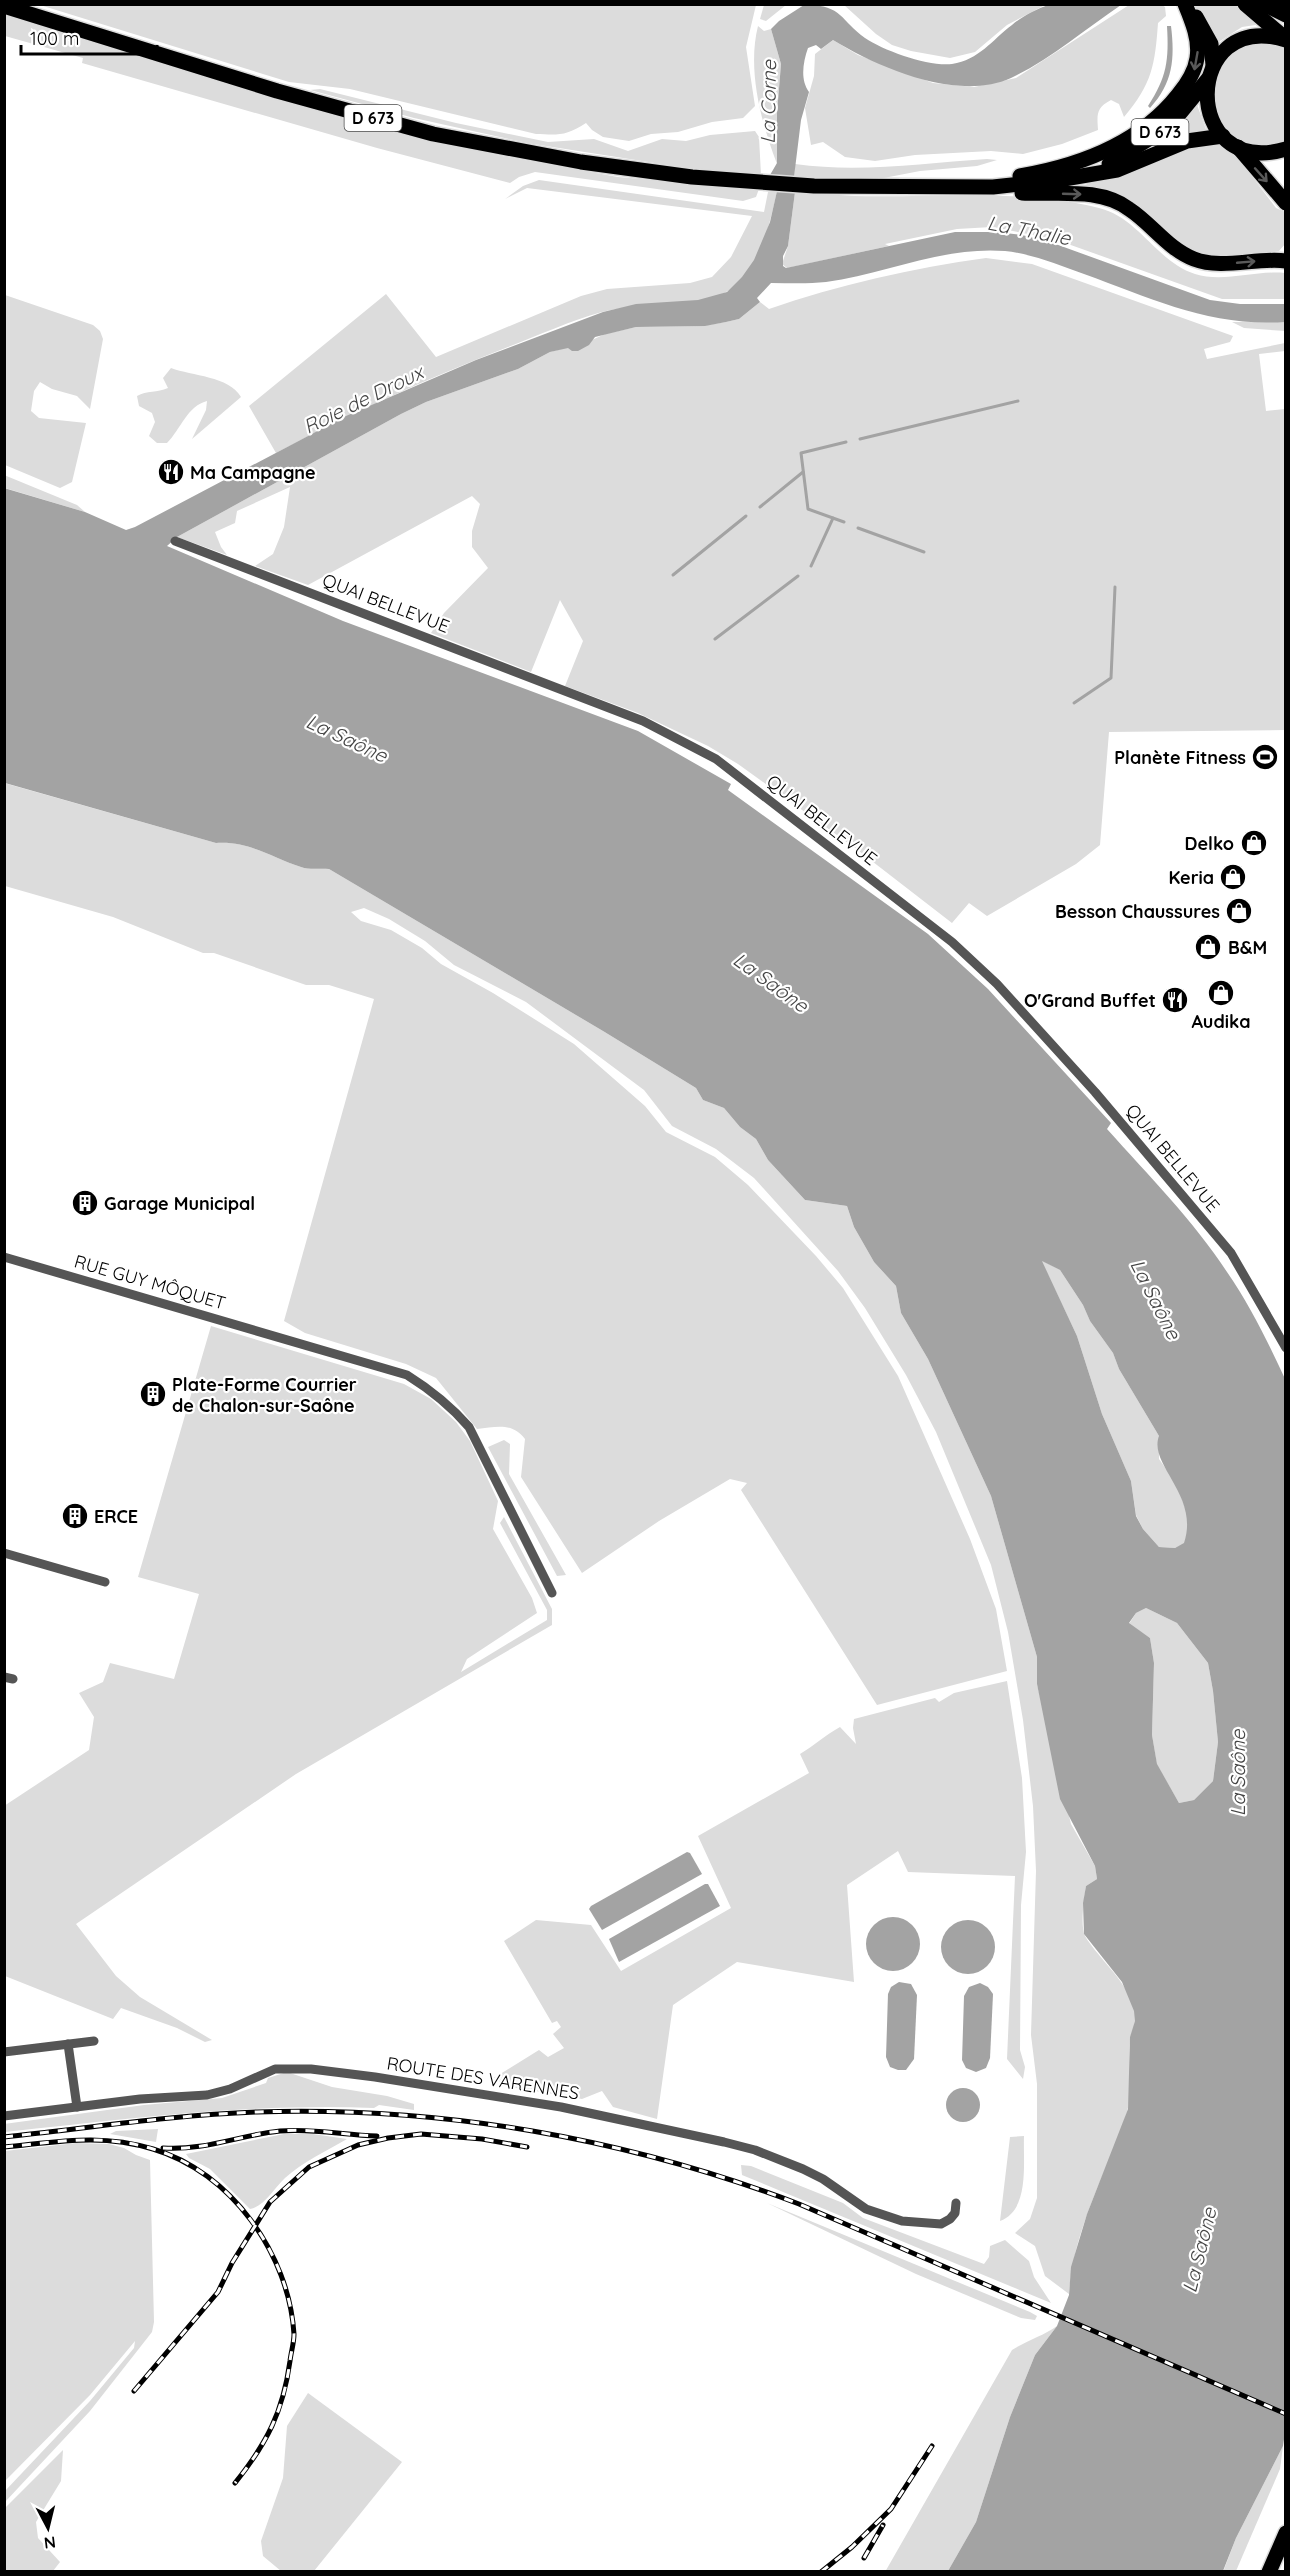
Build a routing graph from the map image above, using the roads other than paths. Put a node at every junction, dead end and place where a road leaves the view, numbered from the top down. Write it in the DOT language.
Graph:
graph roads {
  1 [pos="1186,4"];
  2 [pos="1245,4"];
  3 [pos="1264,4"];
  4 [pos="4,6"];
  5 [pos="1286,15"];
  6 [pos="1286,40"];
  7 [pos="1211,72"];
  8 [pos="1223,136"];
  9 [pos="1238,147"];
  10 [pos="1286,149"];
  11 [pos="1100,171"];
  12 [pos="935,188"];
  13 [pos="993,188"];
  14 [pos="1286,203"];
  15 [pos="1286,261"];
  16 [pos="175,541"];
  17 [pos="4,1257"];
  18 [pos="1286,1348"];
  19 [pos="4,1553"];
  20 [pos="105,1582"];
  21 [pos="552,1593"];
  22 [pos="94,2041"];
  23 [pos="68,2044"];
  24 [pos="4,2052"];
  25 [pos="77,2107"];
  26 [pos="4,2116"];
  27 [pos="956,2203"];
  28 [pos="1286,2533"];
  29 [pos="1269,2571"];
  1 -- 7 [label="main road"];
  1 -- 12 [label="main road, one-way"];
  2 -- 6 [label="main road"];
  3 -- 5 [label="main road"];
  4 -- 12 [label="main road, D 673"];
  6 -- 7 [label="main road"];
  7 -- 8 [label="main road"];
  7 -- 11 [label="main road, D 673"];
  8 -- 9 [label="main road"];
  8 -- 11 [label="main road, D 673"];
  9 -- 10 [label="main road"];
  9 -- 14 [label="main road, one-way"];
  11 -- 13 [label="main road, D 673"];
  12 -- 13 [label="main road, D 673"];
  13 -- 15 [label="main road, one-way"];
  16 -- 18 [label="street, QUAI BELLEVUE"];
  17 -- 21 [label="street, RUE GUY MÔQUET"];
  19 -- 20 [label="street"];
  22 -- 23 [label="street"];
  23 -- 24 [label="street"];
  23 -- 25 [label="street"];
  25 -- 26 [label="street, ROUTE DES VARENNES"];
  25 -- 27 [label="street, ROUTE DES VARENNES"];
  28 -- 29 [label="main road"];
}
